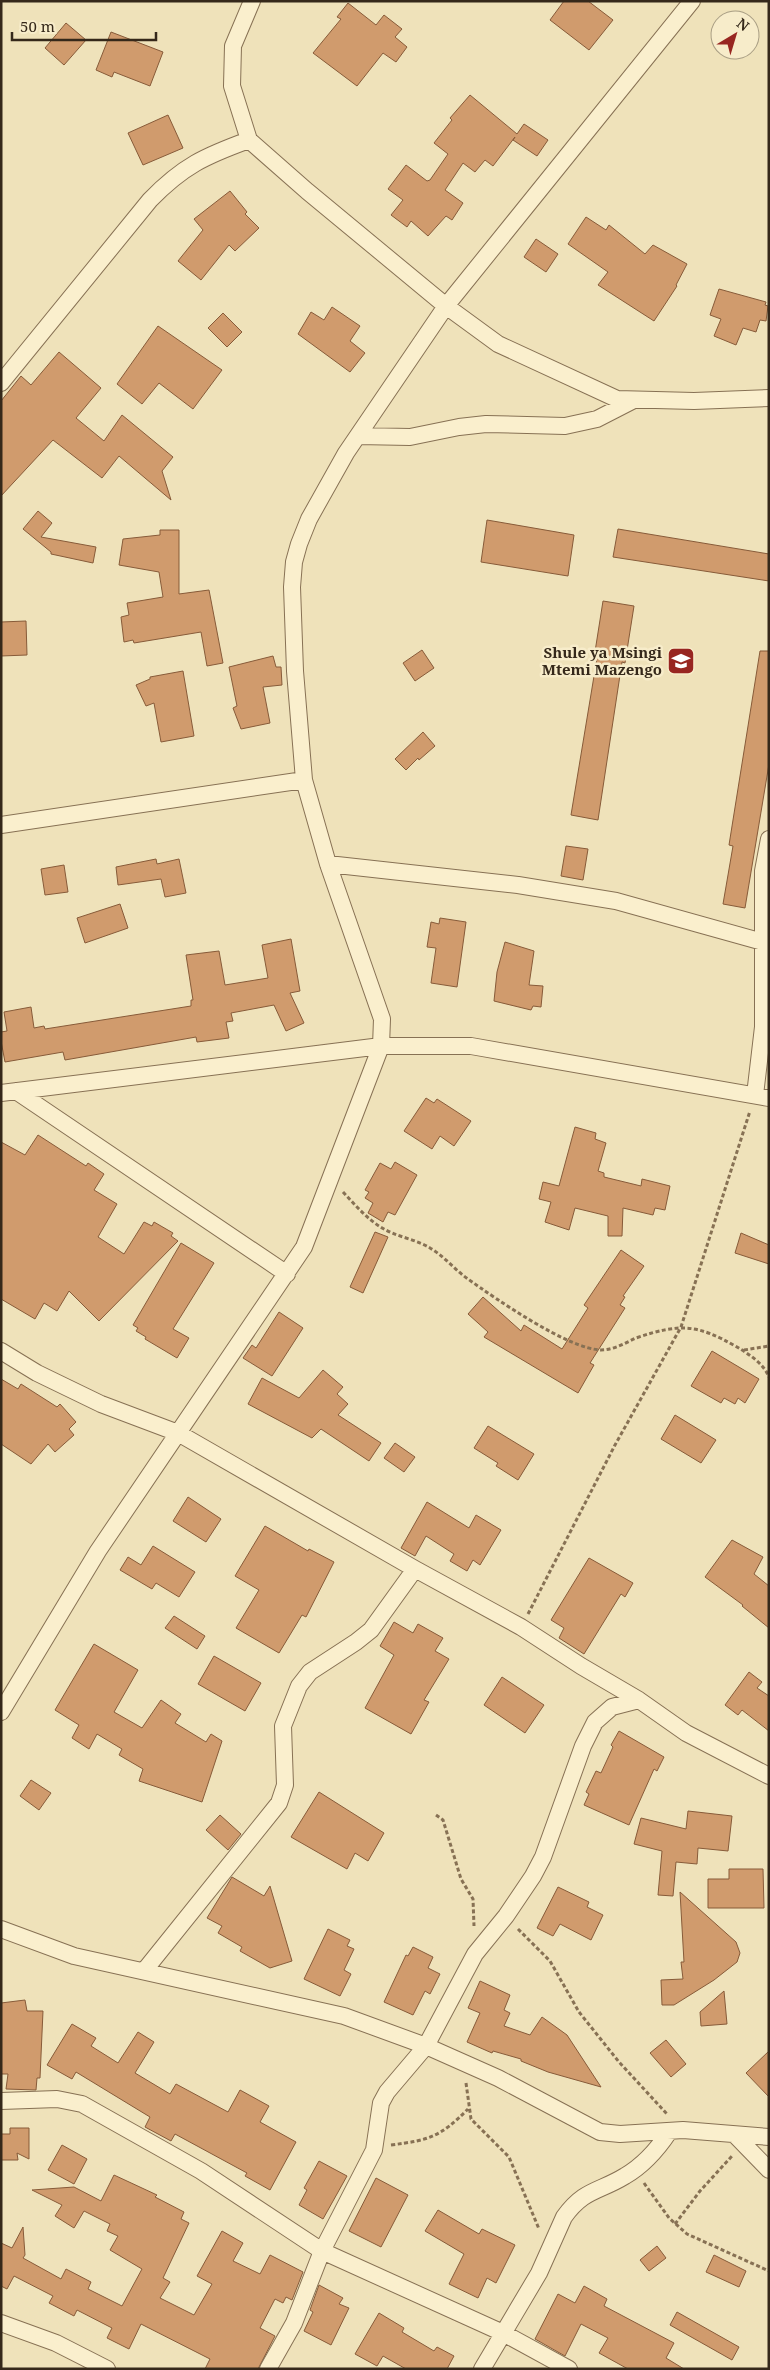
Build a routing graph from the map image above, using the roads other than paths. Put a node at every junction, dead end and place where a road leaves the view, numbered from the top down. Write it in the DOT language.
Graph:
graph roads {
  1 [pos="252,1"];
  2 [pos="692,1"];
  3 [pos="249,140"];
  4 [pos="446,306"];
  5 [pos="1,383"];
  6 [pos="769,398"];
  7 [pos="635,400"];
  8 [pos="358,436"];
  9 [pos="304,780"];
  10 [pos="1,825"];
  11 [pos="769,839"];
  12 [pos="328,864"];
  13 [pos="763,942"];
  14 [pos="382,1046"];
  15 [pos="9,1092"];
  16 [pos="762,1096"];
  17 [pos="287,1274"];
  18 [pos="1,1351"];
  19 [pos="178,1433"];
  20 [pos="415,1569"];
  21 [pos="640,1700"];
  22 [pos="2,1713"];
  23 [pos="769,1776"];
  24 [pos="1,1928"];
  25 [pos="144,1971"];
  26 [pos="426,2046"];
  27 [pos="1,2101"];
  28 [pos="676,2131"];
  29 [pos="769,2137"];
  30 [pos="739,2139"];
  31 [pos="769,2170"];
  32 [pos="322,2252"];
  33 [pos="1,2323"];
  34 [pos="503,2333"];
  35 [pos="106,2369"];
  36 [pos="268,2369"];
  37 [pos="482,2369"];
  38 [pos="569,2369"];
  1 -- 3 [label="street"];
  2 -- 4 [label="street"];
  3 -- 4 [label="street"];
  3 -- 5 [label="street"];
  4 -- 7 [label="street"];
  4 -- 8 [label="street"];
  6 -- 7 [label="street"];
  7 -- 8 [label="street"];
  8 -- 9 [label="street"];
  9 -- 10 [label="street"];
  9 -- 12 [label="street"];
  11 -- 13 [label="street"];
  12 -- 13 [label="street"];
  12 -- 14 [label="street"];
  13 -- 16 [label="street"];
  14 -- 15 [label="street"];
  14 -- 16 [label="street"];
  14 -- 17 [label="street"];
  15 -- 17 [label="street"];
  17 -- 19 [label="street"];
  18 -- 19 [label="street"];
  19 -- 20 [label="street"];
  19 -- 22 [label="street"];
  20 -- 21 [label="street"];
  20 -- 25 [label="street"];
  21 -- 23 [label="street"];
  21 -- 26 [label="street"];
  24 -- 25 [label="street"];
  25 -- 26 [label="street"];
  26 -- 28 [label="street"];
  26 -- 32 [label="street"];
  27 -- 32 [label="street"];
  28 -- 30 [label="street"];
  28 -- 34 [label="street"];
  29 -- 30 [label="street"];
  30 -- 31 [label="street"];
  32 -- 34 [label="street"];
  32 -- 36 [label="street"];
  33 -- 35 [label="street"];
  34 -- 37 [label="street"];
  34 -- 38 [label="street"];
}
